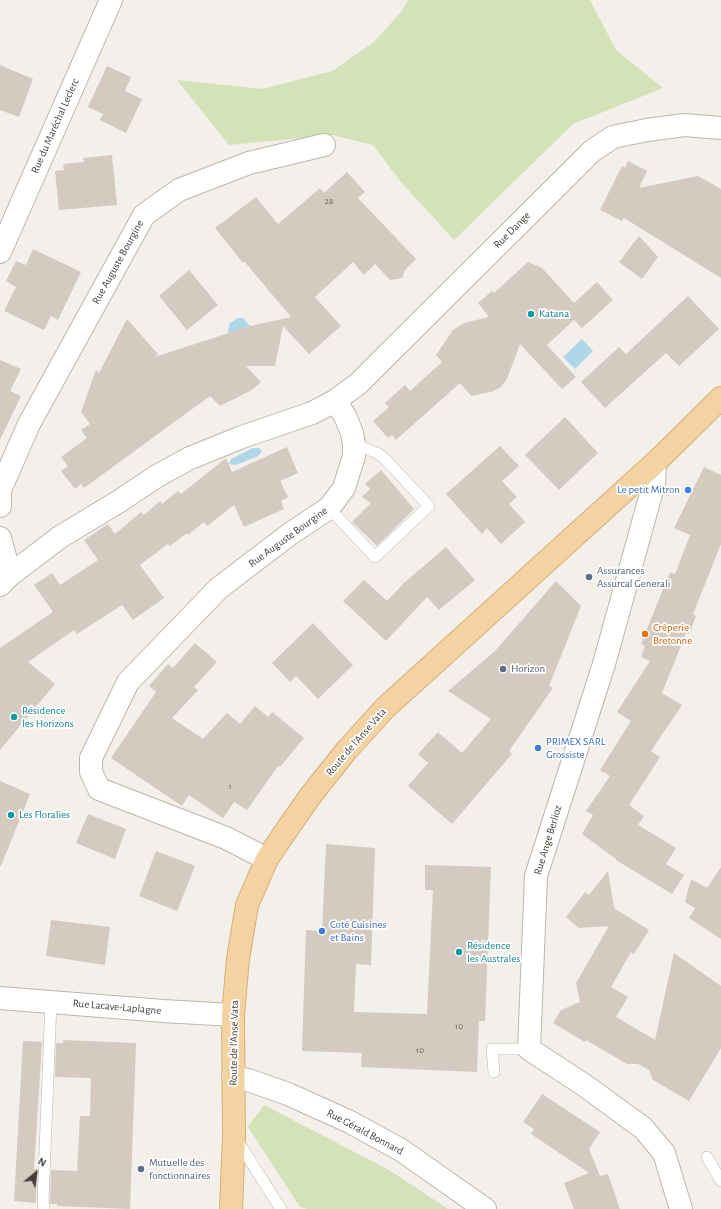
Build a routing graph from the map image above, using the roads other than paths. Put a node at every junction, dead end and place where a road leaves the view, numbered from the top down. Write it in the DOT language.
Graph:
graph roads {
  1 [pos="111,0"];
  2 [pos="721,128"];
  3 [pos="324,145"];
  4 [pos="0,252"];
  5 [pos="721,398"];
  6 [pos="335,401"];
  7 [pos="354,444"];
  8 [pos="655,463"];
  9 [pos="0,506"];
  10 [pos="329,508"];
  11 [pos="0,538"];
  12 [pos="5,580"];
  13 [pos="267,859"];
  14 [pos="0,998"];
  15 [pos="51,1002"];
  16 [pos="233,1015"];
  17 [pos="529,1049"];
  18 [pos="494,1072"];
  19 [pos="233,1077"];
  20 [pos="234,1136"];
  21 [pos="707,1157"];
  22 [pos="721,1181"];
  23 [pos="44,1209"];
  24 [pos="231,1209"];
  25 [pos="281,1209"];
  26 [pos="485,1209"];
  27 [pos="681,1209"];
  1 -- 4 [label="street, Rue du Maréchal Leclerc"];
  2 -- 6 [label="street, Rue Dange"];
  3 -- 9 [label="street, Rue Auguste Bourgine"];
  5 -- 8 [label="main road, Route de l'Anse Vata"];
  6 -- 7 [label="street, Rue Auguste Bourgine"];
  6 -- 12 [label="street"];
  7 -- 10 [label="street, Rue Auguste Bourgine"];
  7 -- 10 [label="lane"];
  8 -- 13 [label="main road, Route de l'Anse Vata"];
  8 -- 17 [label="street, Rue Ange Berlioz"];
  10 -- 13 [label="street, Rue Auguste Bourgine"];
  11 -- 12 [label="street"];
  13 -- 16 [label="main road, Route de l'Anse Vata"];
  14 -- 15 [label="street, Rue Lacave-Laplagne"];
  15 -- 16 [label="street, Rue Lacave-Laplagne"];
  15 -- 23 [label="lane"];
  16 -- 19 [label="main road, Route de l'Anse Vata"];
  17 -- 18 [label="lane"];
  17 -- 27 [label="street"];
  19 -- 20 [label="main road, Route de l'Anse Vata"];
  19 -- 26 [label="street, Rue Gérald Bonnard"];
  20 -- 24 [label="main road, Route de l'Anse Vata"];
  20 -- 25 [label="lane"];
  21 -- 22 [label="lane"];
}
